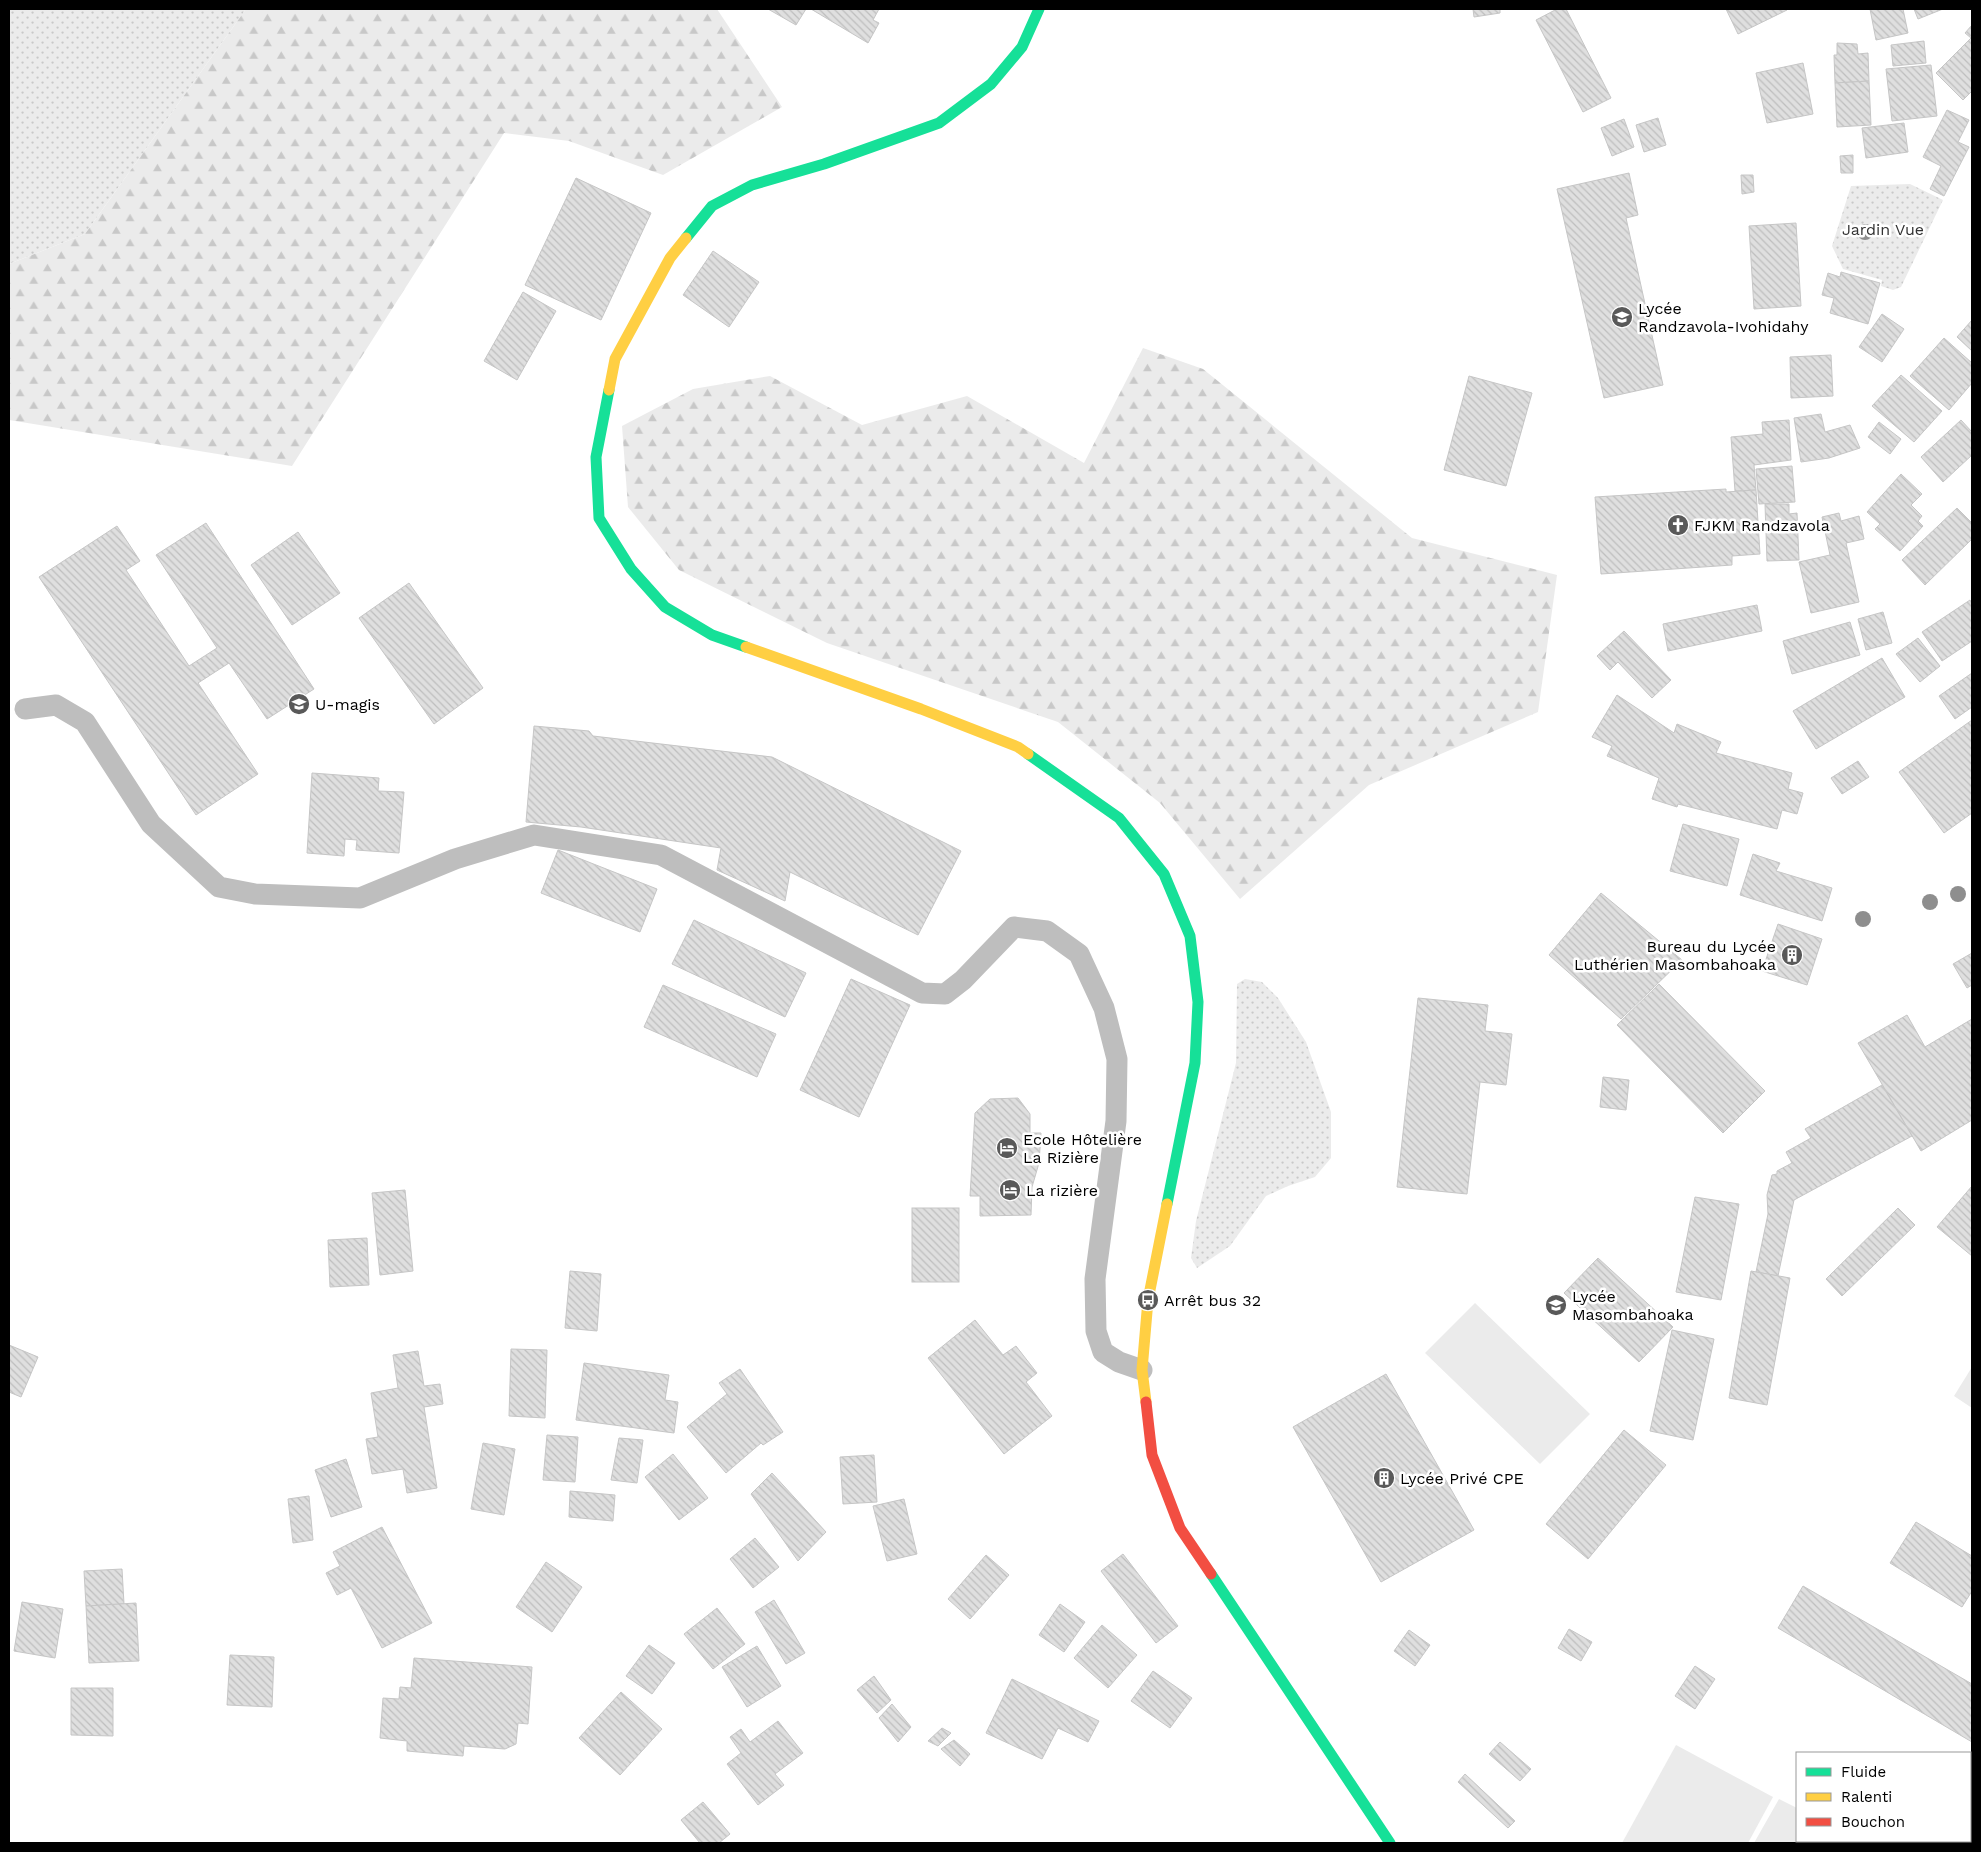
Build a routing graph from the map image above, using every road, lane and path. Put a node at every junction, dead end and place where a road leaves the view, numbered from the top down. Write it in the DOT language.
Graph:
graph roads {
  1 [pos="1038,9"];
  2 [pos="25,709"];
  3 [pos="1142,1370"];
  4 [pos="1390,1843"];
  1 -- 3 [label="street"];
  2 -- 3 [label="lane"];
  3 -- 4 [label="street"];
}
